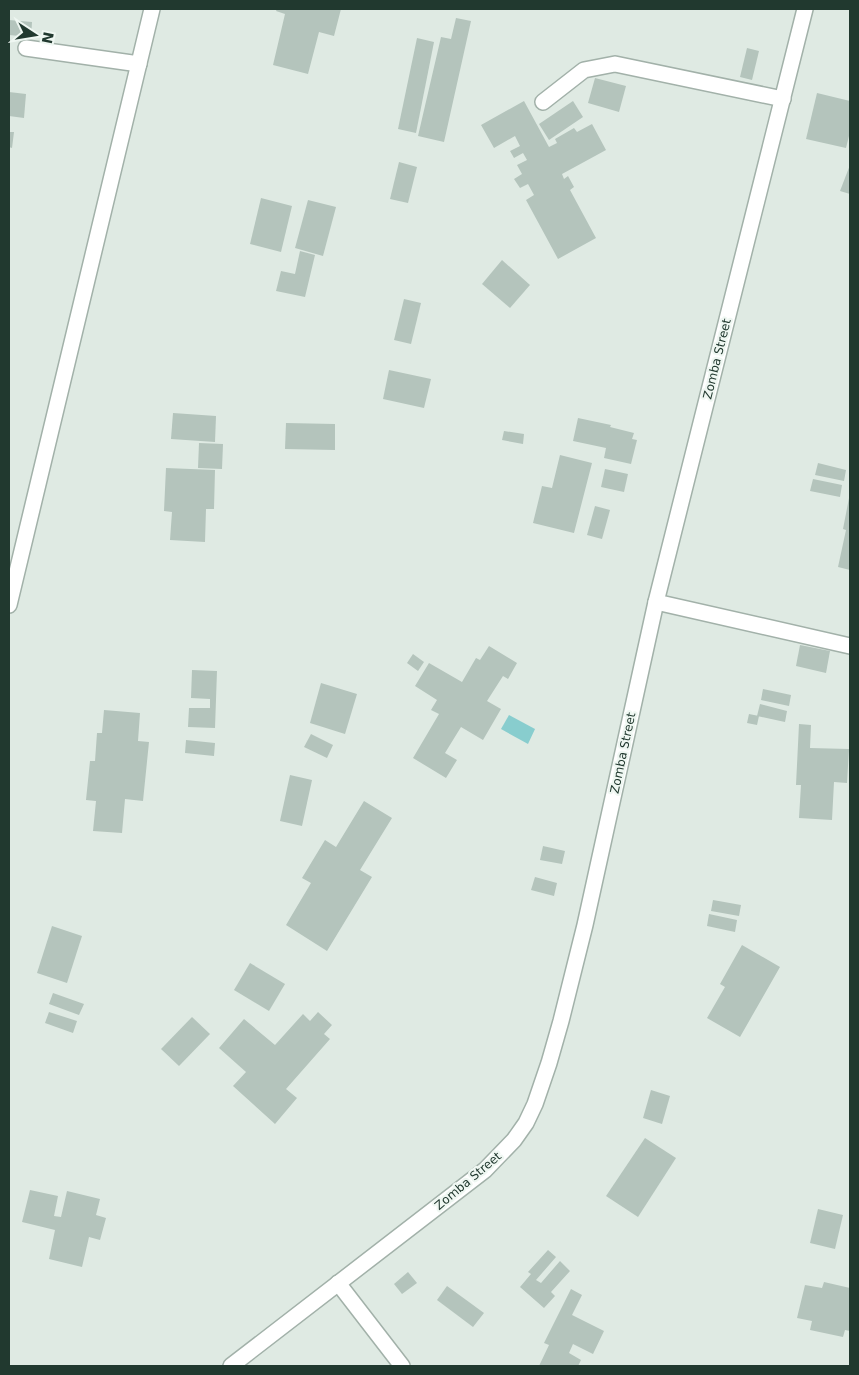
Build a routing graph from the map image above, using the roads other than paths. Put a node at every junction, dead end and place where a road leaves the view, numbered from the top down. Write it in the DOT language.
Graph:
graph roads {
  1 [pos="152,9"];
  2 [pos="806,9"];
  3 [pos="26,48"];
  4 [pos="139,64"];
  5 [pos="783,99"];
  6 [pos="543,102"];
  7 [pos="656,602"];
  8 [pos="9,605"];
  9 [pos="850,646"];
  10 [pos="338,1283"];
  11 [pos="230,1366"];
  12 [pos="402,1366"];
  1 -- 4 [label="street"];
  2 -- 5 [label="street, Zomba Street"];
  3 -- 4 [label="street"];
  4 -- 8 [label="street"];
  5 -- 6 [label="street"];
  5 -- 7 [label="street, Zomba Street"];
  7 -- 9 [label="street"];
  7 -- 10 [label="street, Zomba Street"];
  10 -- 11 [label="street, Zomba Street"];
  10 -- 12 [label="street"];
}
